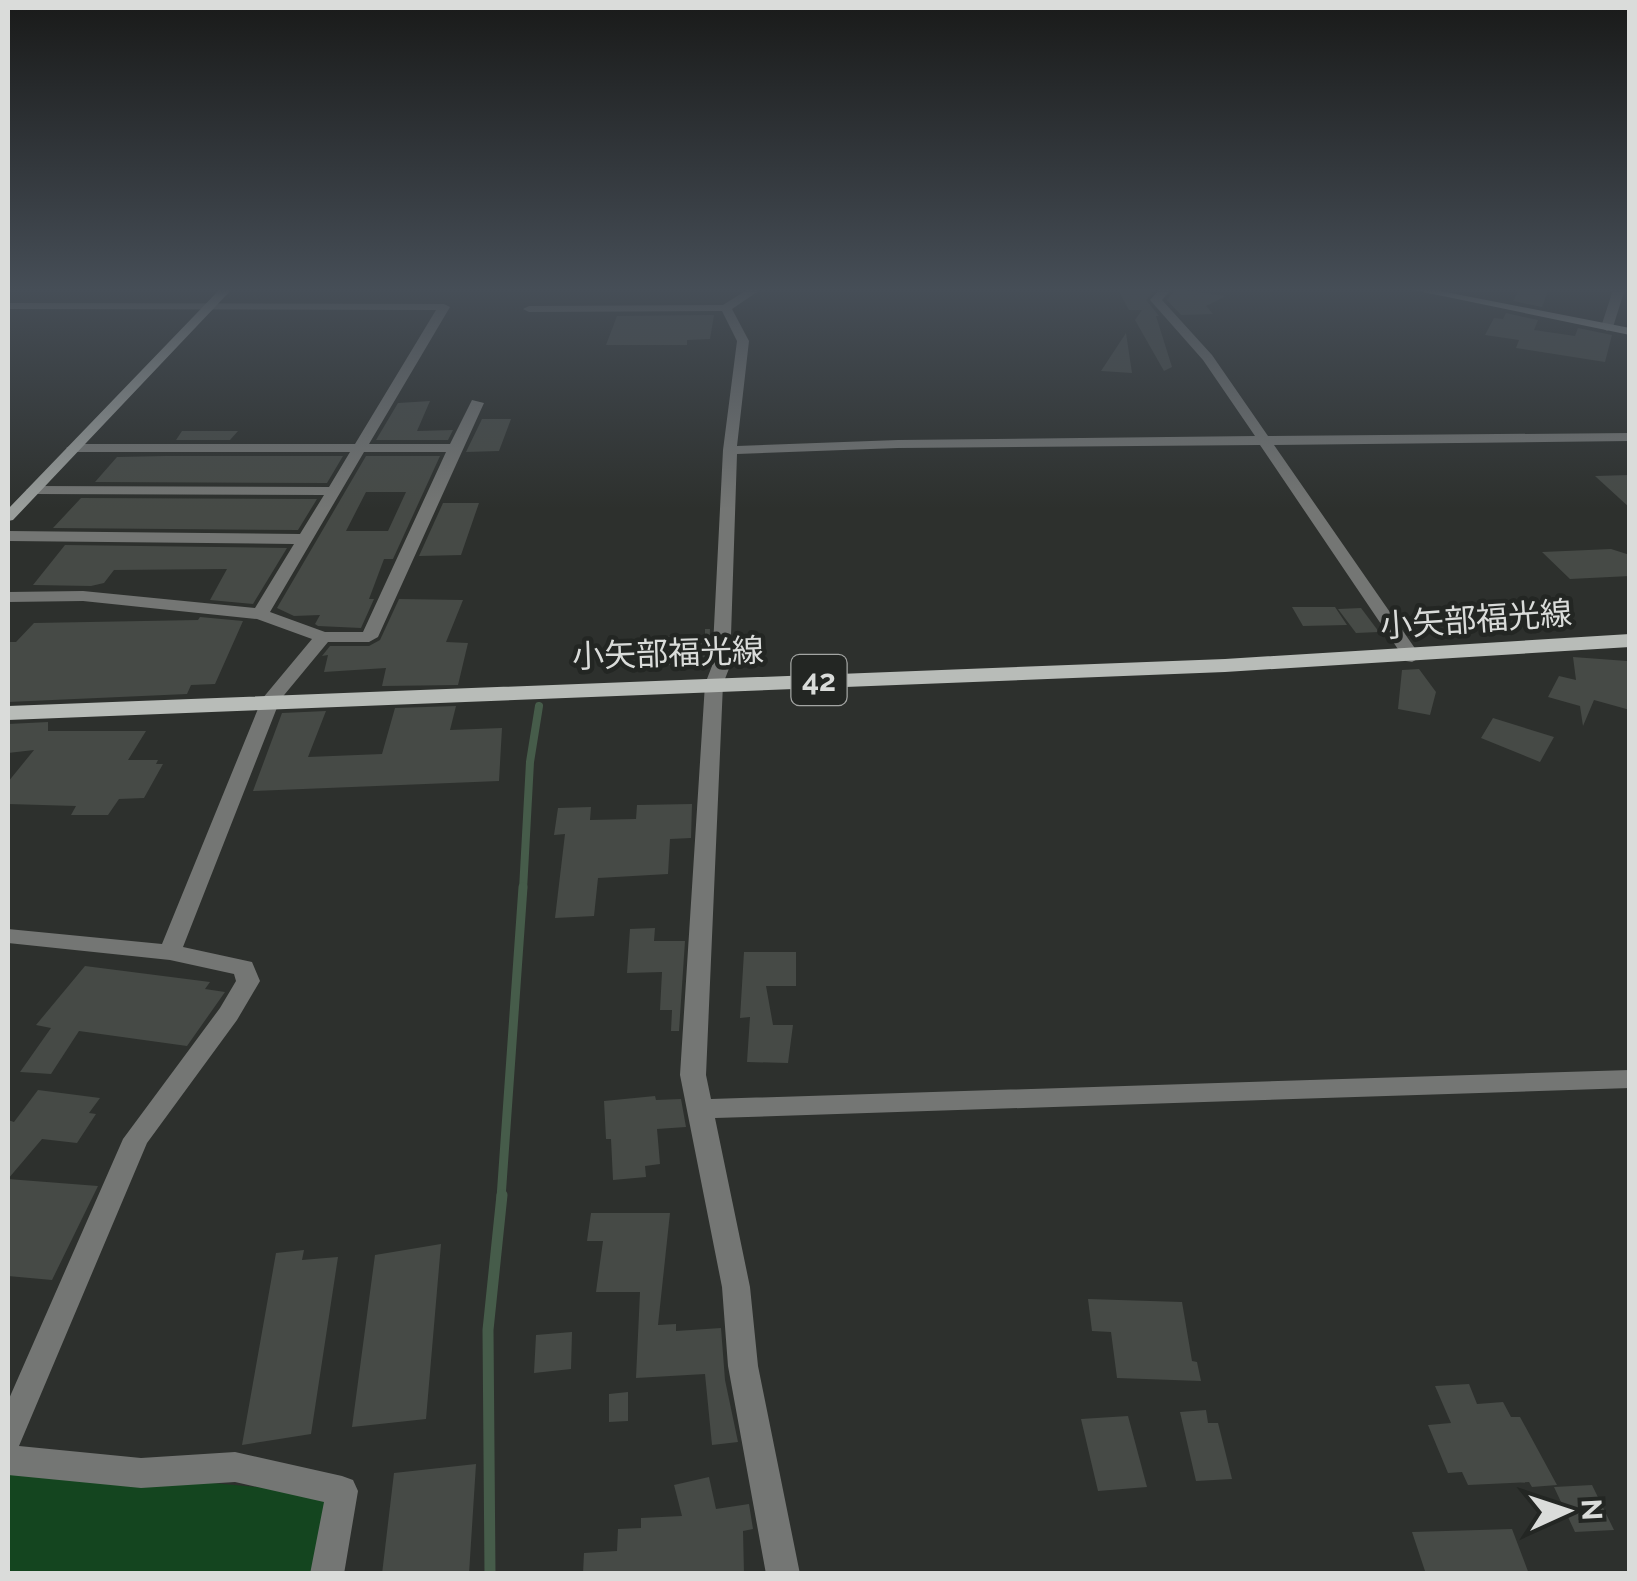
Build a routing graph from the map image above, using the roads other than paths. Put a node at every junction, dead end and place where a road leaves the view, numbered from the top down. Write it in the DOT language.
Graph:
graph roads {
  1 [pos="156,362"];
  2 [pos="411,362"];
  3 [pos="741,362"];
  4 [pos="1211,362"];
  5 [pos="477,403"];
  6 [pos="1630,437"];
  7 [pos="1267,443"];
  8 [pos="73,448"];
  9 [pos="455,448"];
  10 [pos="358,450"];
  11 [pos="730,450"];
  12 [pos="32,490"];
  13 [pos="333,490"];
  14 [pos="8,517"];
  15 [pos="8,536"];
  16 [pos="304,538"];
  17 [pos="8,597"];
  18 [pos="260,614"];
  19 [pos="323,637"];
  20 [pos="1630,640"];
  21 [pos="1412,658"];
  22 [pos="714,684"];
  23 [pos="270,699"];
  24 [pos="8,712"];
  25 [pos="8,936"];
  26 [pos="170,952"];
  27 [pos="1630,1079"];
  28 [pos="702,1110"];
  29 [pos="8,1436"];
  30 [pos="8,1460"];
  31 [pos="327,1574"];
  32 [pos="783,1574"];
  1 -- 8 [label="street"];
  2 -- 10 [label="street"];
  3 -- 11 [label="street"];
  4 -- 7 [label="street"];
  5 -- 9 [label="street"];
  6 -- 7 [label="street"];
  7 -- 11 [label="street"];
  7 -- 21 [label="street"];
  8 -- 10 [label="street"];
  8 -- 12 [label="street"];
  9 -- 10 [label="street"];
  9 -- 19 [label="street"];
  10 -- 13 [label="street"];
  11 -- 22 [label="street"];
  12 -- 13 [label="street"];
  12 -- 14 [label="street"];
  13 -- 16 [label="street"];
  15 -- 16 [label="street"];
  16 -- 18 [label="street"];
  17 -- 18 [label="street"];
  18 -- 19 [label="street"];
  19 -- 23 [label="street"];
  20 -- 21 [label="main road, 小矢部福光線 / 42"];
  21 -- 22 [label="main road, 小矢部福光線 / 42"];
  22 -- 23 [label="main road, 小矢部福光線 / 42"];
  22 -- 28 [label="street"];
  23 -- 24 [label="main road, 小矢部福光線 / 42"];
  23 -- 26 [label="street"];
  25 -- 26 [label="street"];
  26 -- 29 [label="street"];
  27 -- 28 [label="street"];
  28 -- 32 [label="street"];
  30 -- 31 [label="street"];
}
